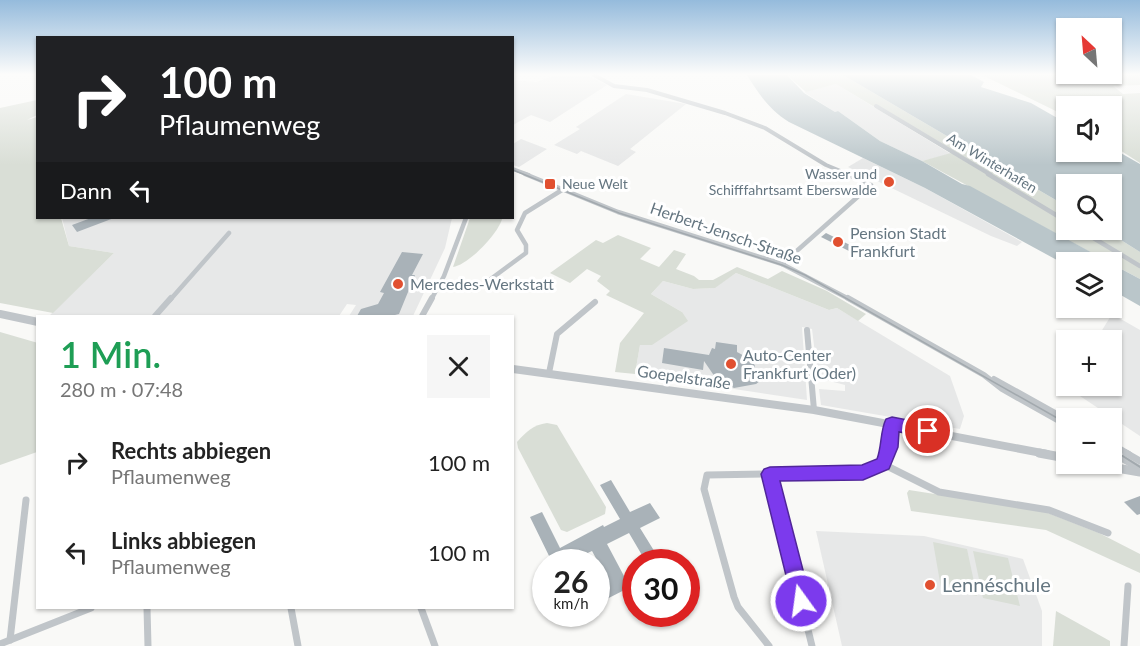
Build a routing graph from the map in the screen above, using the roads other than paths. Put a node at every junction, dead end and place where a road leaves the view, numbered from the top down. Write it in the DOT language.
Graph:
graph roads {
  1 [pos="699,105"];
  2 [pos="876,106"];
  3 [pos="514,169"];
  4 [pos="562,190"];
  5 [pos="1056,215"];
  6 [pos="466,219"];
  7 [pos="229,233"];
  8 [pos="1097,240"];
  9 [pos="782,264"];
  10 [pos="1140,266"];
  11 [pos="484,284"];
  12 [pos="595,302"];
  13 [pos="0,314"];
  14 [pos="156,315"];
  15 [pos="423,315"];
  16 [pos="36,322"];
  17 [pos="807,330"];
  18 [pos="514,369"];
  19 [pos="549,373"];
  20 [pos="984,375"];
  21 [pos="814,410"];
  22 [pos="1056,412"];
  23 [pos="1056,419"];
  24 [pos="892,424"];
  25 [pos="1122,450"];
  26 [pos="1056,456"];
  27 [pos="1122,458"];
  28 [pos="1140,461"];
  29 [pos="884,464"];
  30 [pos="1122,468"];
  31 [pos="1140,470"];
  32 [pos="770,474"];
  33 [pos="26,500"];
  34 [pos="1108,534"];
  35 [pos="1128,586"];
  36 [pos="88,609"];
  37 [pos="147,609"];
  38 [pos="291,609"];
  39 [pos="421,609"];
  40 [pos="10,640"];
  41 [pos="0,644"];
  42 [pos="148,646"];
  43 [pos="298,646"];
  44 [pos="435,646"];
  45 [pos="769,646"];
  46 [pos="812,646"];
  47 [pos="1124,646"];
  1 -- 9 [label="street"];
  2 -- 5 [label="street, Am Winterhafen"];
  3 -- 4 [label="street, Herbert-Jensch-Straße"];
  4 -- 9 [label="street, Herbert-Jensch-Straße"];
  4 -- 11 [label="street"];
  6 -- 15 [label="street"];
  7 -- 14 [label="street"];
  8 -- 10 [label="street"];
  9 -- 20 [label="street, Herbert-Jensch-Straße"];
  12 -- 19 [label="street"];
  13 -- 16 [label="street"];
  17 -- 21 [label="street"];
  18 -- 19 [label="street, Goepelstraße"];
  19 -- 21 [label="street, Goepelstraße"];
  20 -- 22 [label="street, Herbert-Jensch-Straße"];
  20 -- 23 [label="street, Herbert-Jensch-Straße"];
  21 -- 24 [label="street, Goepelstraße"];
  24 -- 26 [label="street, Goepelstraße"];
  24 -- 29 [label="street"];
  25 -- 28 [label="street"];
  27 -- 31 [label="street"];
  29 -- 32 [label="street"];
  29 -- 34 [label="street"];
  30 -- 31 [label="street"];
  32 -- 45 [label="street"];
  32 -- 46 [label="street"];
  33 -- 40 [label="street"];
  35 -- 47 [label="street"];
  36 -- 40 [label="street"];
  37 -- 42 [label="street"];
  38 -- 43 [label="street"];
  39 -- 44 [label="street"];
  40 -- 41 [label="street"];
}
